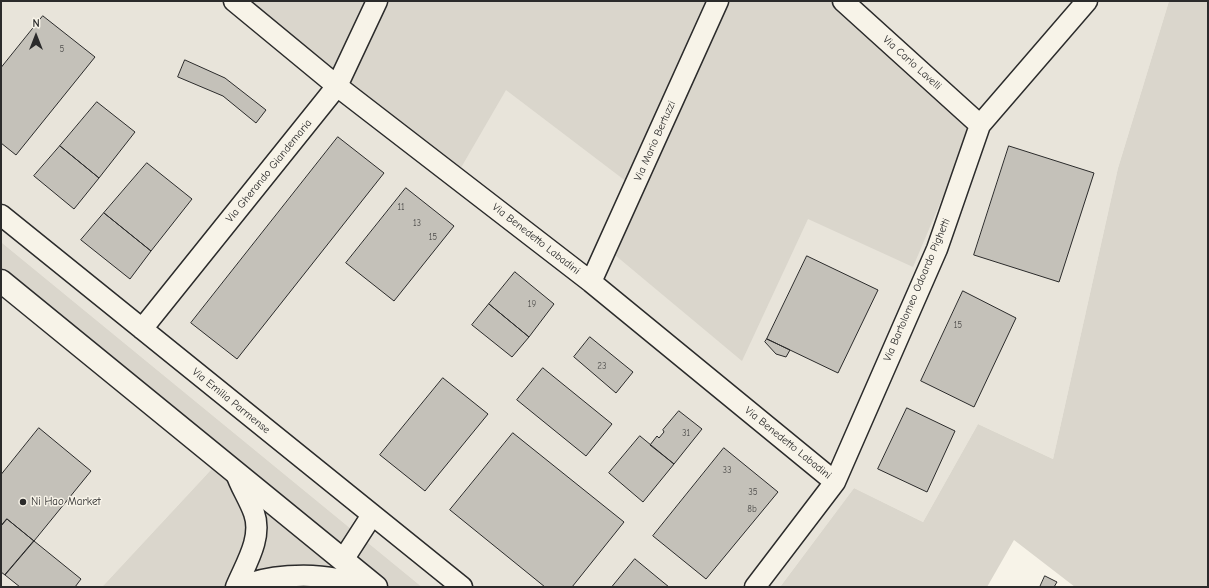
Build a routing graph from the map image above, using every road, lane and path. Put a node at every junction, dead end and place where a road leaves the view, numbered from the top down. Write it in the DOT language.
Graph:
graph roads {
  1 [pos="234,1"];
  2 [pos="378,1"];
  3 [pos="718,1"];
  4 [pos="843,1"];
  5 [pos="1086,1"];
  6 [pos="337,86"];
  7 [pos="980,125"];
  8 [pos="1,215"];
  9 [pos="1,281"];
  10 [pos="591,282"];
  11 [pos="142,329"];
  12 [pos="236,473"];
  13 [pos="835,482"];
  14 [pos="372,515"];
  15 [pos="343,560"];
  16 [pos="236,587"];
  17 [pos="241,587"];
  18 [pos="357,587"];
  19 [pos="376,587"];
  20 [pos="462,587"];
  21 [pos="755,587"];
  1 -- 6 [label="street, Via Benedetto Labadini"];
  2 -- 6 [label="street, Via Gherando Giandemaria"];
  3 -- 10 [label="street, Via Mario Bertuzzi"];
  4 -- 7 [label="street, Via Carlo Lavelli"];
  5 -- 7 [label="street, Via Bartolomeo Odoardo Pighetti"];
  6 -- 10 [label="street, Via Benedetto Labadini"];
  6 -- 11 [label="street, Via Gherando Giandemaria"];
  7 -- 13 [label="street, Via Bartolomeo Odoardo Pighetti"];
  8 -- 11 [label="street, Via Emilia Parmense"];
  9 -- 12 [label="main road"];
  10 -- 13 [label="street, Via Benedetto Labadini"];
  11 -- 14 [label="street, Via Emilia Parmense"];
  12 -- 15 [label="main road"];
  12 -- 16 [label="street"];
  13 -- 21 [label="street, Via Bartolomeo Odoardo Pighetti"];
  14 -- 15 [label="street"];
  14 -- 20 [label="street, Via Emilia Parmense"];
  15 -- 19 [label="main road"];
  17 -- 18 [label="street"];
}
